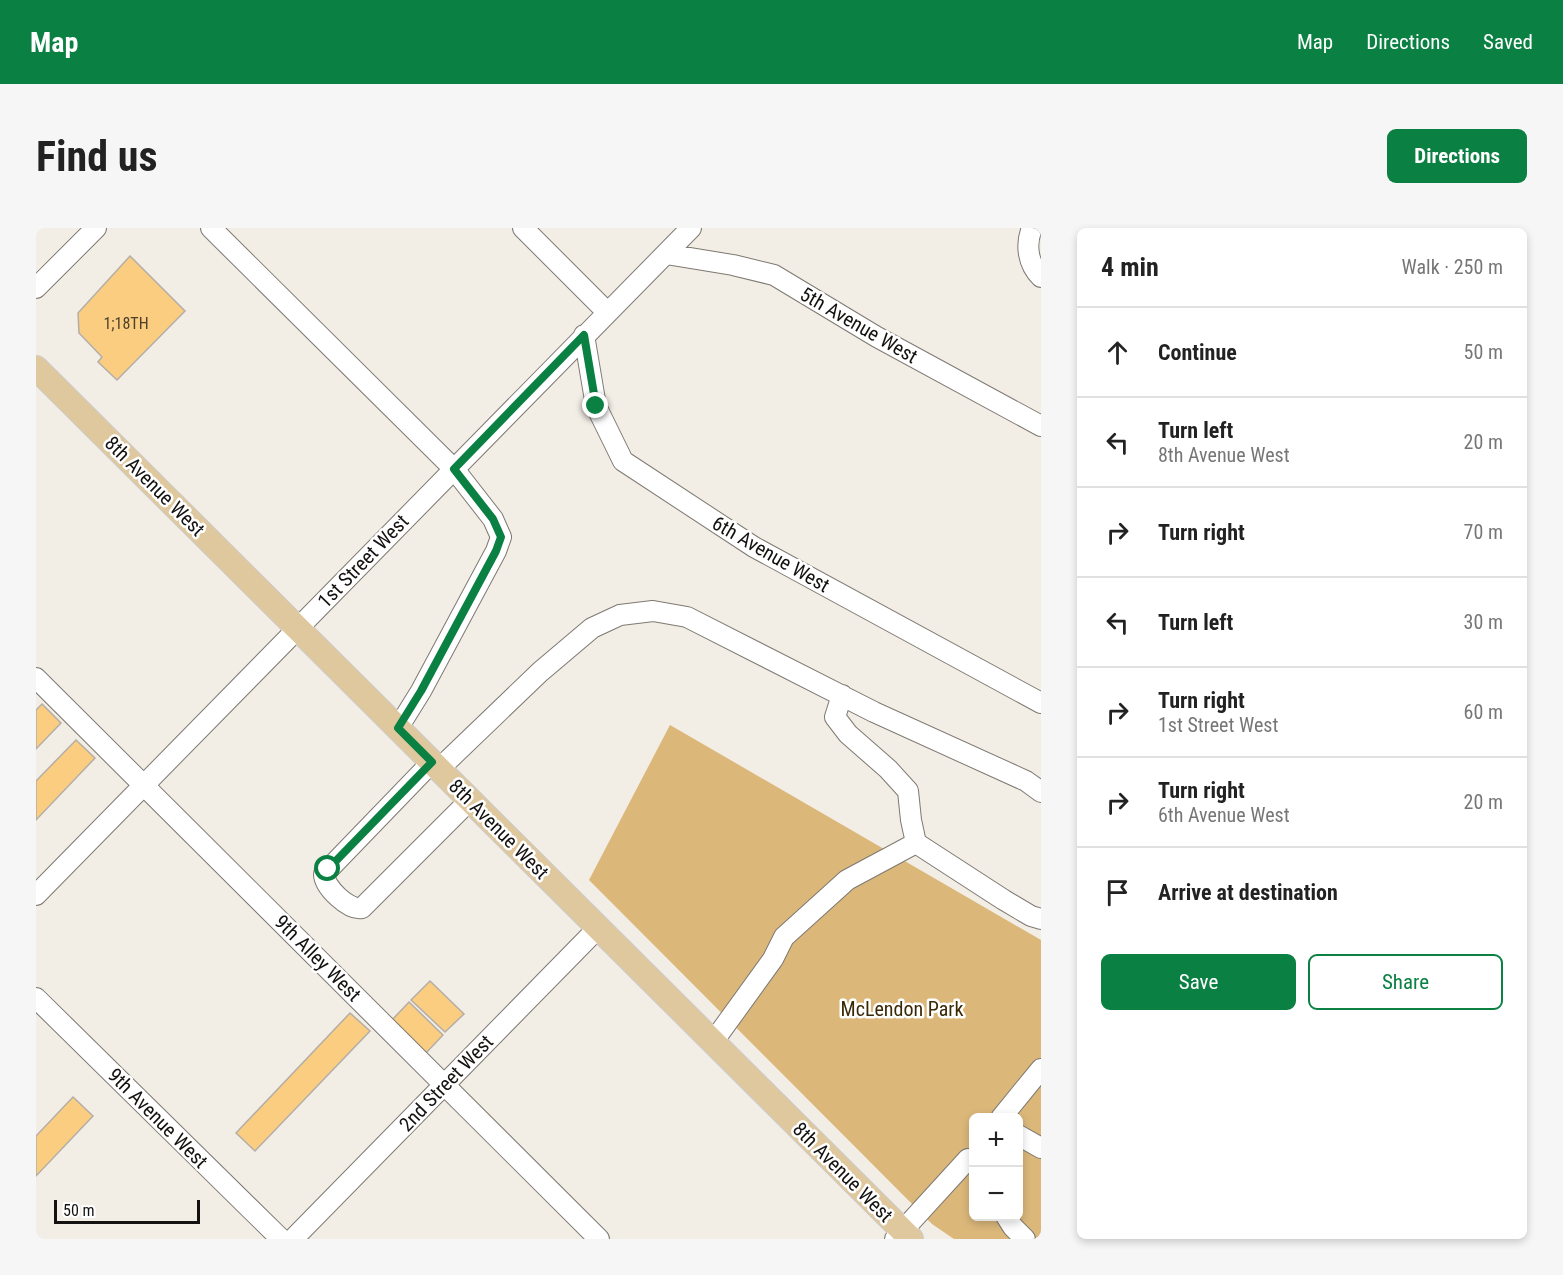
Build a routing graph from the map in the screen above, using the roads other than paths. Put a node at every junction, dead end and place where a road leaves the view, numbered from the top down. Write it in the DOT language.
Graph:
graph roads {
  1 [pos="96,228"];
  2 [pos="211,228"];
  3 [pos="523,228"];
  4 [pos="691,228"];
  5 [pos="1032,228"];
  6 [pos="666,254"];
  7 [pos="1041,277"];
  8 [pos="36,288"];
  9 [pos="607,312"];
  10 [pos="584,335"];
  11 [pos="36,368"];
  12 [pos="1041,426"];
  13 [pos="454,469"];
  14 [pos="297,628"];
  15 [pos="36,678"];
  16 [pos="842,695"];
  17 [pos="1041,704"];
  18 [pos="398,728"];
  19 [pos="436,766"];
  20 [pos="144,785"];
  21 [pos="1041,792"];
  22 [pos="470,800"];
  23 [pos="916,843"];
  24 [pos="36,896"];
  25 [pos="1041,919"];
  26 [pos="598,927"];
  27 [pos="36,998"];
  28 [pos="713,1042"];
  29 [pos="1041,1069"];
  30 [pos="445,1084"];
  31 [pos="1005,1113"];
  32 [pos="1023,1138"];
  33 [pos="1041,1148"];
  34 [pos="969,1162"];
  35 [pos="1009,1221"];
  36 [pos="903,1236"];
  37 [pos="281,1239"];
  38 [pos="293,1239"];
  39 [pos="599,1239"];
  40 [pos="1025,1239"];
  1 -- 8 [label="street"];
  2 -- 13 [label="street"];
  3 -- 9 [label="street"];
  4 -- 6 [label="street, 1st Street West"];
  5 -- 7 [label="street"];
  6 -- 9 [label="street, 1st Street West"];
  6 -- 12 [label="street, 5th Avenue West"];
  9 -- 10 [label="street, 1st Street West"];
  10 -- 13 [label="street, 1st Street West"];
  10 -- 17 [label="street, 6th Avenue West"];
  11 -- 14 [label="main road, 8th Avenue West"];
  13 -- 14 [label="street, 1st Street West"];
  13 -- 18 [label="street"];
  14 -- 18 [label="main road, 8th Avenue West"];
  14 -- 20 [label="street, 1st Street West"];
  15 -- 20 [label="street, 9th Alley West"];
  16 -- 19 [label="street"];
  16 -- 21 [label="street"];
  16 -- 23 [label="street"];
  18 -- 19 [label="main road, 8th Avenue West"];
  19 -- 22 [label="main road, 8th Avenue West"];
  19 -- 22 [label="street"];
  20 -- 24 [label="street, 1st Street West"];
  20 -- 30 [label="street, 9th Alley West"];
  22 -- 26 [label="main road, 8th Avenue West"];
  23 -- 25 [label="street"];
  23 -- 28 [label="street"];
  26 -- 28 [label="main road, 8th Avenue West"];
  26 -- 30 [label="street, 2nd Street West"];
  27 -- 37 [label="street, 9th Avenue West"];
  28 -- 36 [label="main road, 8th Avenue West"];
  29 -- 31 [label="street"];
  30 -- 38 [label="street, 2nd Street West"];
  30 -- 39 [label="street, 9th Alley West"];
  32 -- 33 [label="street"];
  34 -- 36 [label="street"];
  35 -- 40 [label="street"];
}
